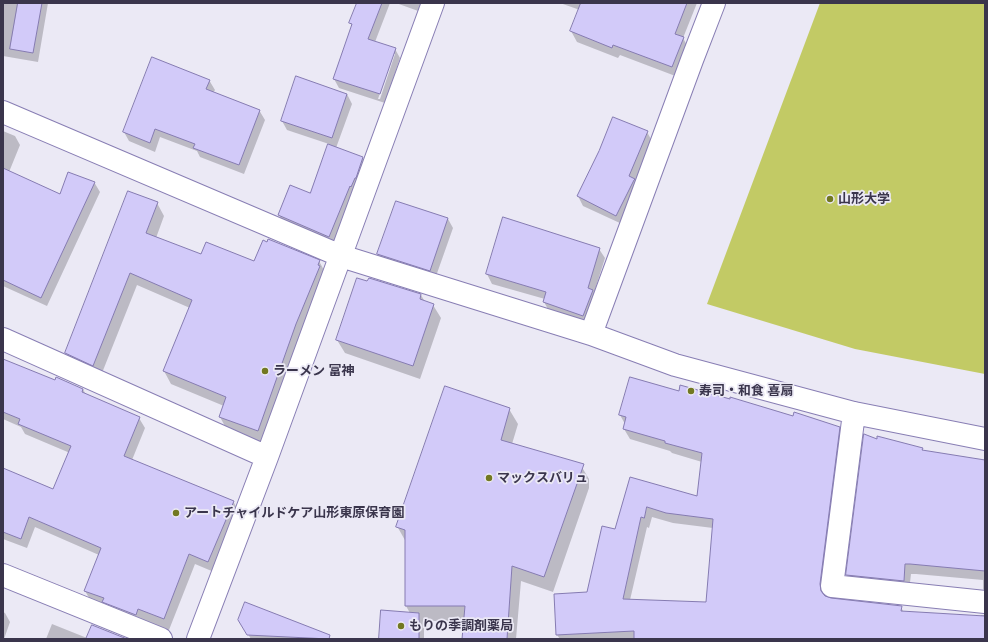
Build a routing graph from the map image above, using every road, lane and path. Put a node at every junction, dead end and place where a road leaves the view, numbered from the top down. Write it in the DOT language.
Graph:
graph roads {
  1 [pos="433,3"];
  2 [pos="714,3"];
  3 [pos="3,112"];
  4 [pos="341,256"];
  5 [pos="591,334"];
  6 [pos="3,339"];
  7 [pos="854,413"];
  8 [pos="985,439"];
  9 [pos="268,457"];
  10 [pos="3,575"];
  11 [pos="985,602"];
  12 [pos="161,639"];
  13 [pos="198,639"];
  1 -- 4 [label="street"];
  2 -- 5 [label="street"];
  3 -- 4 [label="street"];
  4 -- 5 [label="street"];
  4 -- 9 [label="street"];
  5 -- 7 [label="street"];
  6 -- 9 [label="street"];
  7 -- 8 [label="street"];
  7 -- 11 [label="street"];
  9 -- 13 [label="street"];
  10 -- 12 [label="street"];
}
